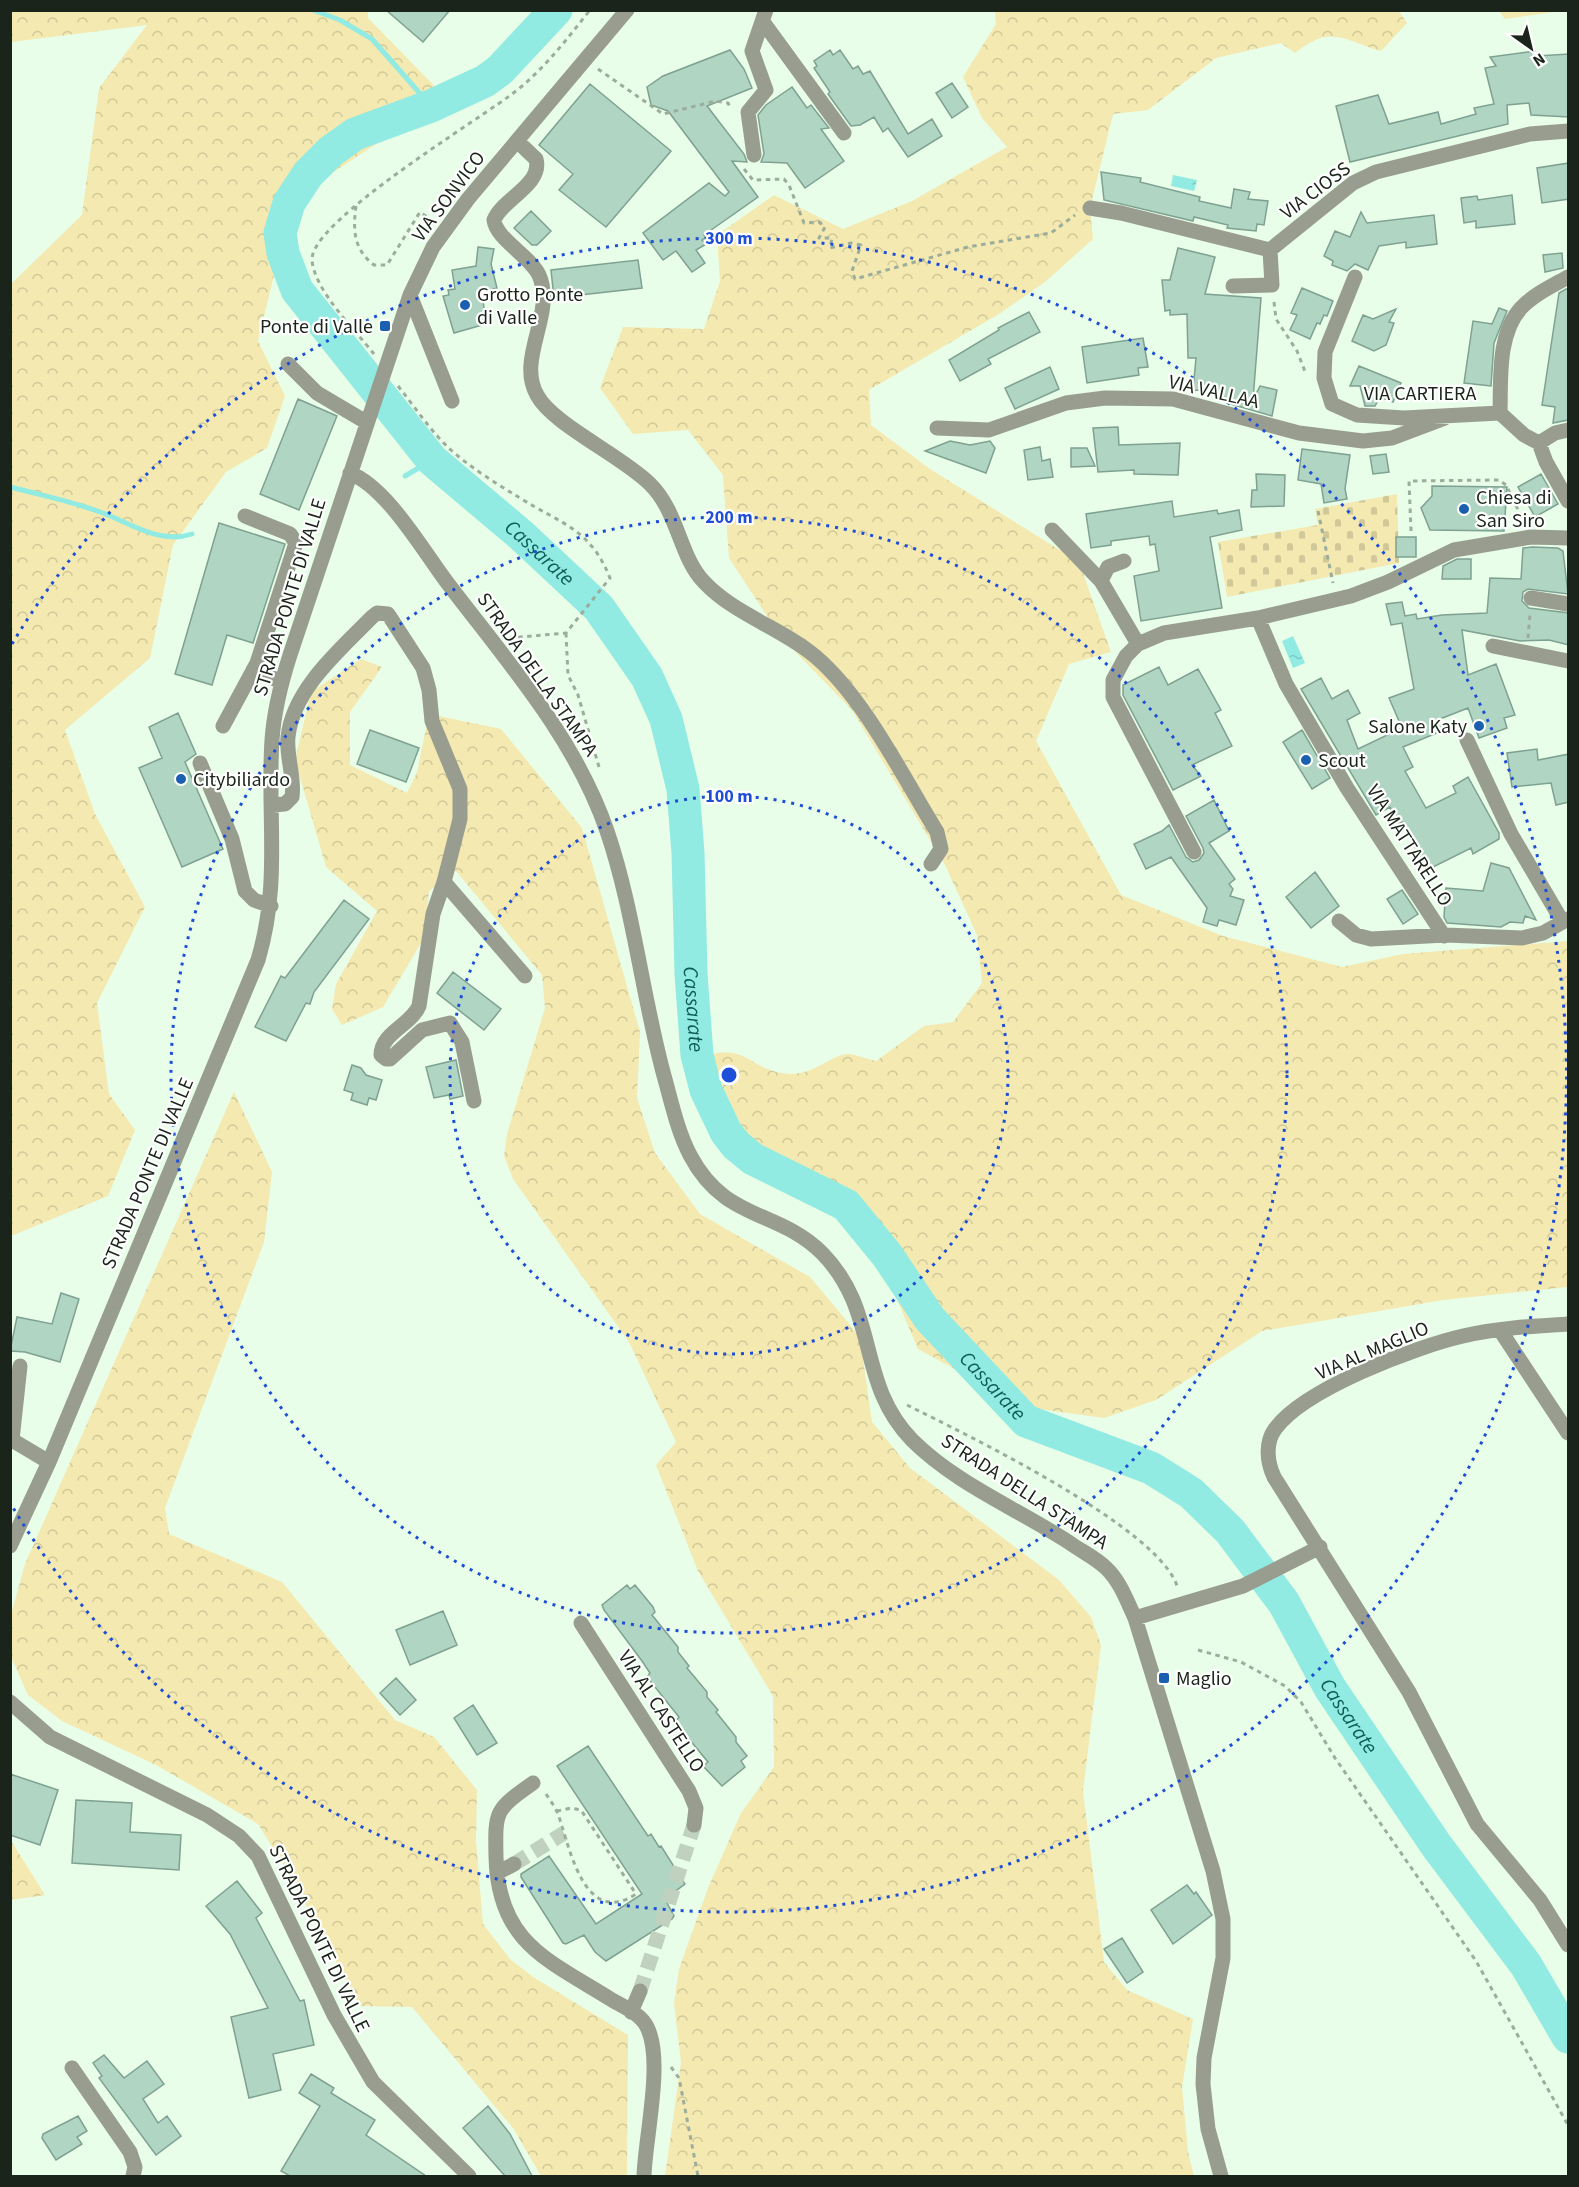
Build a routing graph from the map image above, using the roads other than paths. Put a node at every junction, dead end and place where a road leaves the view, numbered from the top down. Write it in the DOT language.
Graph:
graph roads {
  1 [pos="627,10"];
  2 [pos="764,16"];
  3 [pos="1569,131"];
  4 [pos="844,133"];
  5 [pos="517,141"];
  6 [pos="749,160"];
  7 [pos="1090,208"];
  8 [pos="1270,250"];
  9 [pos="1355,277"];
  10 [pos="1569,277"];
  11 [pos="1233,286"];
  12 [pos="410,295"];
  13 [pos="288,364"];
  14 [pos="452,401"];
  15 [pos="1500,413"];
  16 [pos="1445,418"];
  17 [pos="367,419"];
  18 [pos="937,428"];
  19 [pos="1569,430"];
  20 [pos="1539,443"];
  21 [pos="350,473"];
  22 [pos="1569,501"];
  23 [pos="245,516"];
  24 [pos="1052,530"];
  25 [pos="1569,538"];
  26 [pos="1125,561"];
  27 [pos="1101,581"];
  28 [pos="1531,598"];
  29 [pos="1569,604"];
  30 [pos="1258,618"];
  31 [pos="1138,644"];
  32 [pos="1492,646"];
  33 [pos="1569,661"];
  34 [pos="253,670"];
  35 [pos="282,682"];
  36 [pos="223,726"];
  37 [pos="1467,740"];
  38 [pos="200,763"];
  39 [pos="272,805"];
  40 [pos="1194,852"];
  41 [pos="931,864"];
  42 [pos="444,882"];
  43 [pos="271,906"];
  44 [pos="1566,920"];
  45 [pos="1339,921"];
  46 [pos="1444,936"];
  47 [pos="525,976"];
  48 [pos="474,1101"];
  49 [pos="1569,1324"];
  50 [pos="1500,1330"];
  51 [pos="20,1366"];
  52 [pos="1569,1432"];
  53 [pos="11,1441"];
  54 [pos="49,1462"];
  55 [pos="10,1546"];
  56 [pos="1320,1547"];
  57 [pos="1135,1618"];
  58 [pos="581,1623"];
  59 [pos="10,1702"];
  60 [pos="533,1783"];
  61 [pos="694,1825"];
  62 [pos="514,1864"];
  63 [pos="497,1873"];
  64 [pos="1569,1945"];
  65 [pos="640,1991"];
  66 [pos="631,2012"];
  67 [pos="72,2068"];
  68 [pos="133,2176"];
  69 [pos="469,2176"];
  70 [pos="644,2176"];
  71 [pos="1221,2176"];
  1 -- 5 [label="street, VIA SONVICO"];
  2 -- 4 [label="street"];
  2 -- 6 [label="street"];
  3 -- 8 [label="street, VIA CIOSS"];
  5 -- 12 [label="street, VIA SONVICO"];
  5 -- 41 [label="street"];
  7 -- 8 [label="street"];
  8 -- 11 [label="street"];
  9 -- 16 [label="street, VIA CARTIERA"];
  10 -- 15 [label="street"];
  12 -- 14 [label="street"];
  12 -- 17 [label="street, VIA SONVICO"];
  13 -- 17 [label="street"];
  15 -- 16 [label="street, VIA CARTIERA"];
  15 -- 20 [label="street"];
  16 -- 18 [label="street, VIA VALLAA"];
  17 -- 21 [label="street, VIA SONVICO"];
  19 -- 20 [label="street"];
  20 -- 22 [label="street"];
  21 -- 35 [label="street, STRADA PONTE DI VALLE"];
  21 -- 57 [label="street, STRADA DELLA STAMPA"];
  23 -- 34 [label="street"];
  24 -- 27 [label="street"];
  25 -- 30 [label="street"];
  26 -- 27 [label="street"];
  27 -- 31 [label="street"];
  28 -- 29 [label="street"];
  30 -- 31 [label="street"];
  30 -- 46 [label="street, VIA MATTARELLO"];
  31 -- 40 [label="street"];
  32 -- 33 [label="street"];
  34 -- 35 [label="street"];
  34 -- 36 [label="street"];
  35 -- 39 [label="street, STRADA PONTE DI VALLE"];
  37 -- 44 [label="street"];
  38 -- 43 [label="street"];
  39 -- 42 [label="street, STRADA PONTE DI VALLE"];
  39 -- 43 [label="street, STRADA PONTE DI VALLE"];
  42 -- 47 [label="street"];
  42 -- 48 [label="street, STRADA PONTE DI VALLE"];
  43 -- 54 [label="street, STRADA PONTE DI VALLE"];
  44 -- 46 [label="street"];
  45 -- 46 [label="street"];
  49 -- 50 [label="street, VIA AL MAGLIO"];
  50 -- 52 [label="street"];
  50 -- 56 [label="street, VIA AL MAGLIO"];
  51 -- 53 [label="street"];
  53 -- 54 [label="street"];
  54 -- 55 [label="street, STRADA PONTE DI VALLE"];
  56 -- 57 [label="street"];
  56 -- 64 [label="street, VIA AL MAGLIO"];
  57 -- 71 [label="street, STRADA DELLA STAMPA"];
  58 -- 61 [label="street, VIA AL CASTELLO"];
  59 -- 69 [label="street, STRADA PONTE DI VALLE"];
  60 -- 63 [label="street"];
  62 -- 63 [label="street"];
  63 -- 66 [label="street"];
  65 -- 66 [label="street"];
  66 -- 70 [label="street"];
  67 -- 68 [label="street"];
}
